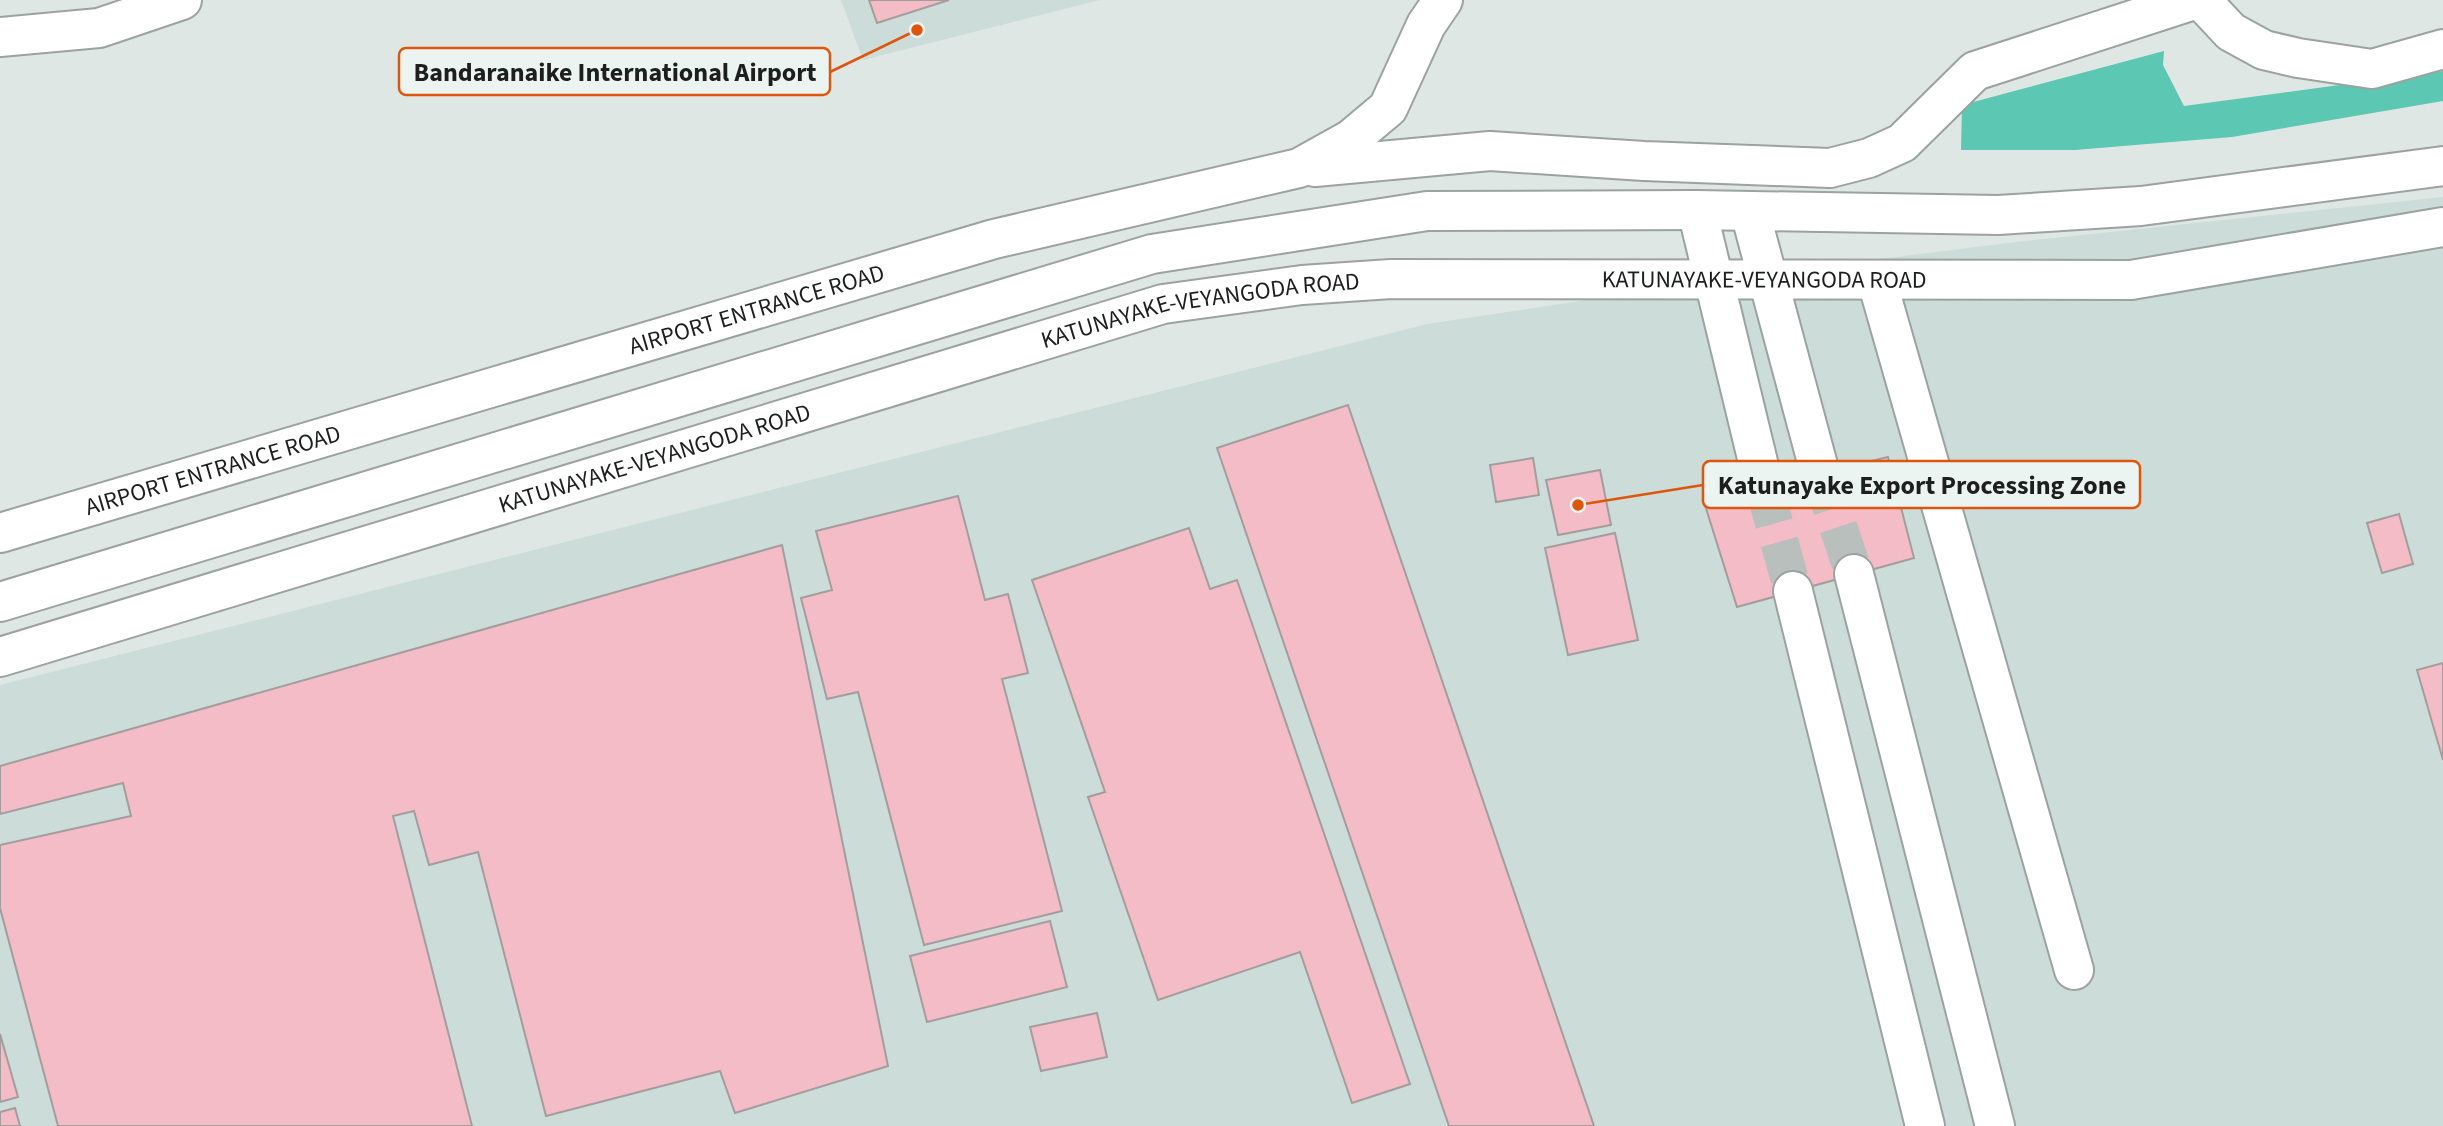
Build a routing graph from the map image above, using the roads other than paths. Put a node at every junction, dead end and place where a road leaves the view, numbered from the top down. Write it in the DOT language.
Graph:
graph roads {
  1 [pos="182,0"];
  2 [pos="1443,0"];
  3 [pos="2193,0"];
  4 [pos="2201,0"];
  5 [pos="0,37"];
  6 [pos="2443,49"];
  7 [pos="2443,166"];
  8 [pos="1299,168"];
  9 [pos="1697,209"];
  10 [pos="1750,212"];
  11 [pos="2443,227"];
  12 [pos="1768,279"];
  13 [pos="1715,281"];
  14 [pos="1877,281"];
  15 [pos="1819,473"];
  16 [pos="1765,487"];
  17 [pos="0,534"];
  18 [pos="1854,574"];
  19 [pos="1793,591"];
  20 [pos="0,602"];
  21 [pos="0,657"];
  22 [pos="2074,970"];
  23 [pos="1925,1126"];
  24 [pos="1995,1126"];
  1 -- 5 [label="main road"];
  2 -- 8 [label="main road, AIRPORT ENTRANCE ROAD"];
  3 -- 8 [label="main road"];
  4 -- 6 [label="main road"];
  7 -- 10 [label="main road, KATUNAYAKE-VEYANGODA ROAD"];
  8 -- 17 [label="main road, AIRPORT ENTRANCE ROAD"];
  9 -- 10 [label="main road, KATUNAYAKE-VEYANGODA ROAD"];
  9 -- 13 [label="main road"];
  9 -- 20 [label="main road, KATUNAYAKE-VEYANGODA ROAD"];
  10 -- 12 [label="main road"];
  11 -- 14 [label="main road, KATUNAYAKE-VEYANGODA ROAD"];
  12 -- 13 [label="main road, KATUNAYAKE-VEYANGODA ROAD"];
  12 -- 14 [label="main road, KATUNAYAKE-VEYANGODA ROAD"];
  12 -- 15 [label="main road"];
  13 -- 16 [label="main road"];
  13 -- 21 [label="main road, KATUNAYAKE-VEYANGODA ROAD"];
  14 -- 22 [label="main road"];
  18 -- 24 [label="main road"];
  19 -- 23 [label="main road"];
}
